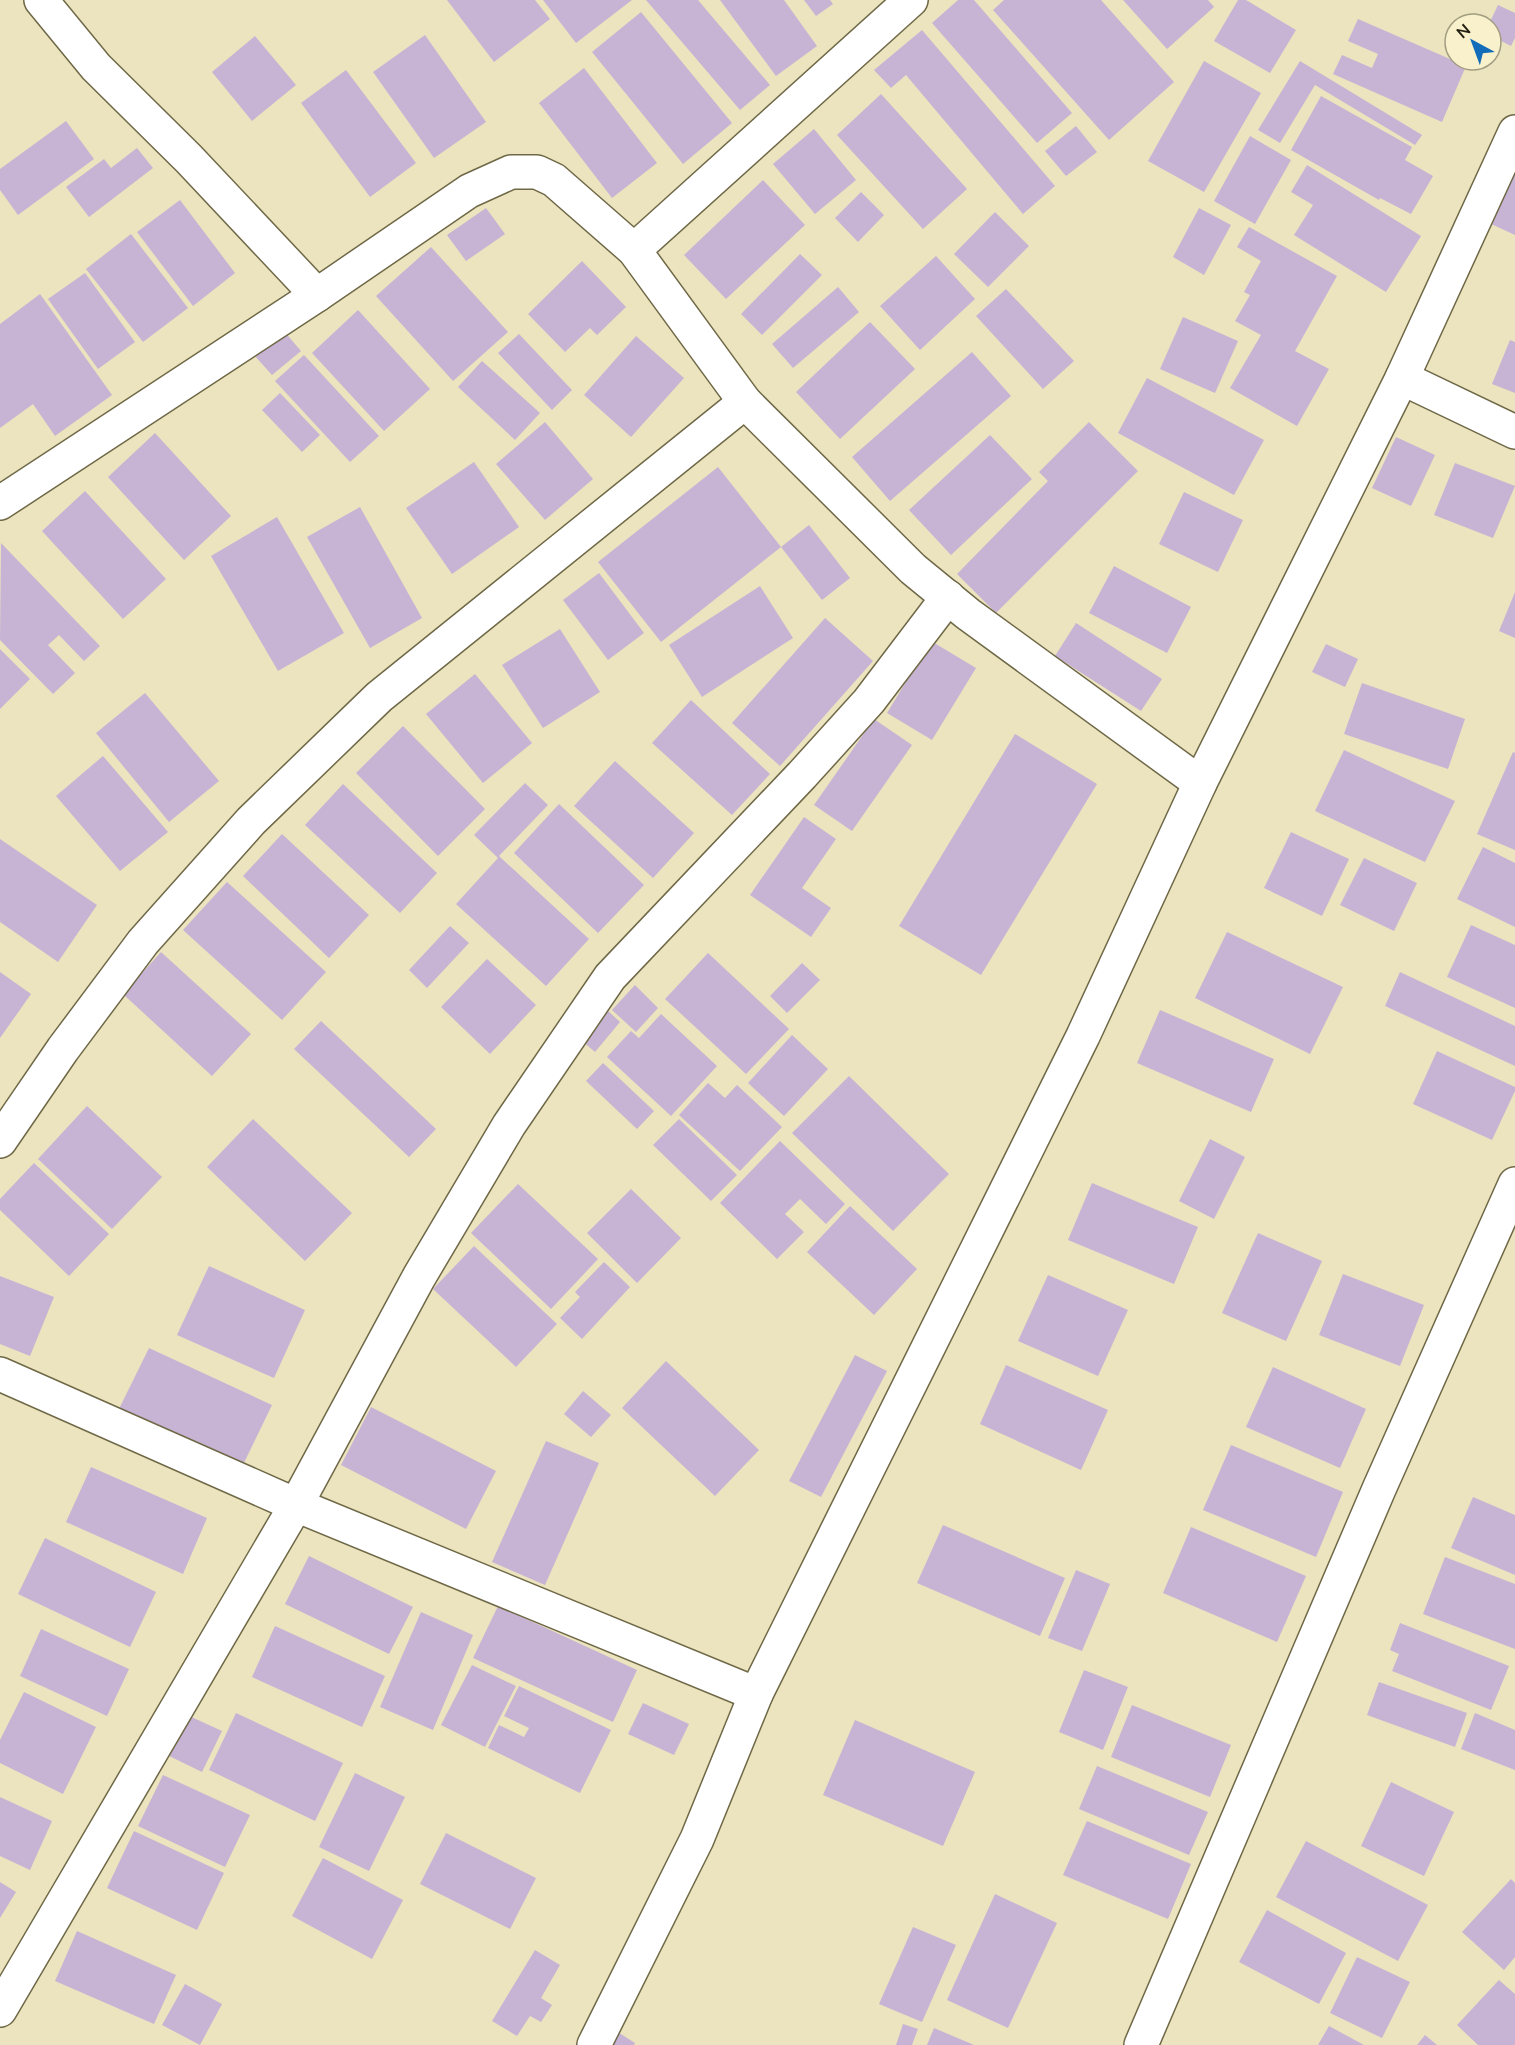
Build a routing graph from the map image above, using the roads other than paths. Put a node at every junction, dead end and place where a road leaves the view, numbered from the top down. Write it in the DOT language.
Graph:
graph roads {
  1 [pos="41,0"];
  2 [pos="911,0"];
  3 [pos="1515,132"];
  4 [pos="634,250"];
  5 [pos="317,295"];
  6 [pos="1402,378"];
  7 [pos="745,402"];
  8 [pos="1515,432"];
  9 [pos="0,503"];
  10 [pos="948,597"];
  11 [pos="1200,783"];
  12 [pos="0,1141"];
  13 [pos="1515,1184"];
  14 [pos="0,1374"];
  15 [pos="296,1505"];
  16 [pos="756,1694"];
  17 [pos="0,2010"];
  18 [pos="594,2045"];
  19 [pos="1140,2045"];
  1 -- 5 [label="street"];
  2 -- 4 [label="street"];
  3 -- 6 [label="street"];
  4 -- 5 [label="street"];
  4 -- 7 [label="street"];
  5 -- 9 [label="street"];
  6 -- 8 [label="street"];
  6 -- 11 [label="street"];
  7 -- 10 [label="street"];
  7 -- 12 [label="street"];
  10 -- 11 [label="street"];
  10 -- 15 [label="street"];
  11 -- 16 [label="street"];
  13 -- 19 [label="street"];
  14 -- 15 [label="street"];
  15 -- 16 [label="street"];
  15 -- 17 [label="street"];
  16 -- 18 [label="street"];
}
